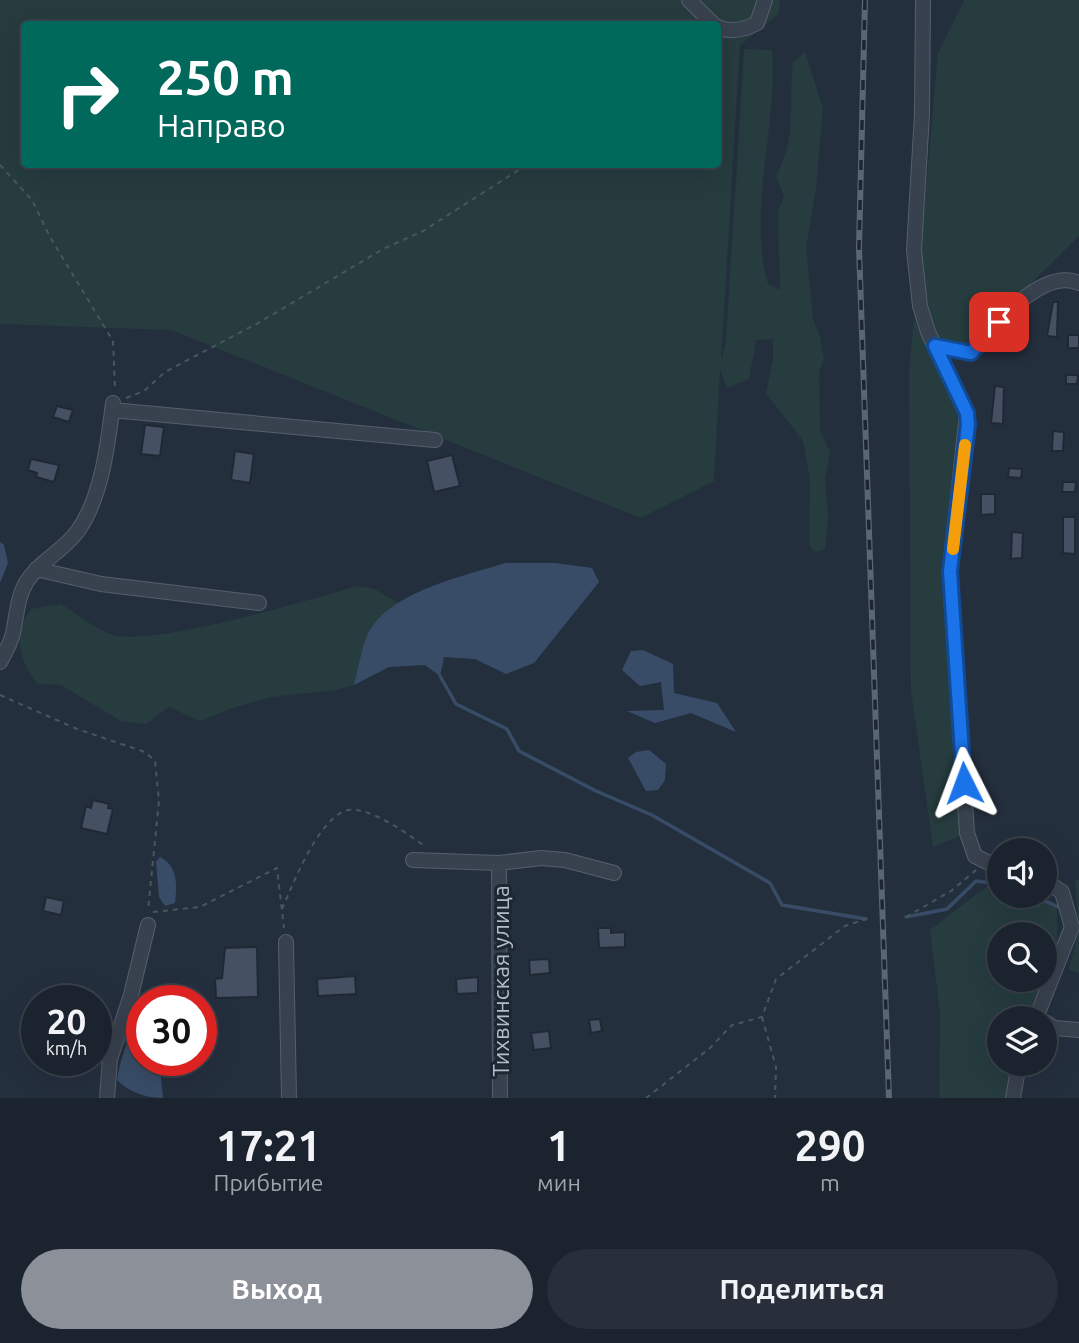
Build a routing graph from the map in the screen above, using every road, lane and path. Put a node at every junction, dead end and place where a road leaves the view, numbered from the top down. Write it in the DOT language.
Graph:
graph roads {
  1 [pos="688,0"];
  2 [pos="765,0"];
  3 [pos="923,0"];
  4 [pos="710,21"];
  5 [pos="721,29"];
  6 [pos="0,165"];
  7 [pos="522,168"];
  8 [pos="1079,284"];
  9 [pos="935,346"];
  10 [pos="114,402"];
  11 [pos="435,440"];
  12 [pos="36,569"];
  13 [pos="259,603"];
  14 [pos="0,662"];
  15 [pos="0,695"];
  16 [pos="432,851"];
  17 [pos="979,859"];
  18 [pos="414,860"];
  19 [pos="499,863"];
  20 [pos="987,863"];
  21 [pos="614,873"];
  22 [pos="1057,888"];
  23 [pos="282,909"];
  24 [pos="906,917"];
  25 [pos="866,919"];
  26 [pos="148,925"];
  27 [pos="286,942"];
  28 [pos="1044,1006"];
  29 [pos="762,1017"];
  30 [pos="1057,1028"];
  31 [pos="1079,1030"];
  32 [pos="1017,1076"];
  33 [pos="107,1098"];
  34 [pos="289,1098"];
  35 [pos="500,1098"];
  36 [pos="646,1098"];
  37 [pos="775,1098"];
  38 [pos="1013,1098"];
  1 -- 4 [label="street"];
  2 -- 5 [label="street"];
  3 -- 9 [label="street"];
  6 -- 10 [label="path"];
  7 -- 10 [label="path"];
  8 -- 9 [label="street"];
  9 -- 17 [label="street"];
  10 -- 11 [label="street"];
  10 -- 12 [label="street"];
  12 -- 13 [label="street"];
  12 -- 14 [label="street"];
  15 -- 23 [label="path"];
  16 -- 23 [label="path"];
  17 -- 20 [label="street"];
  17 -- 24 [label="path"];
  18 -- 19 [label="street"];
  19 -- 21 [label="street"];
  19 -- 35 [label="street, Тихвинская улица"];
  22 -- 28 [label="street"];
  23 -- 27 [label="path"];
  25 -- 29 [label="path"];
  26 -- 33 [label="street"];
  27 -- 34 [label="street"];
  29 -- 36 [label="path"];
  29 -- 37 [label="path"];
  30 -- 31 [label="street"];
  32 -- 38 [label="street"];
}
